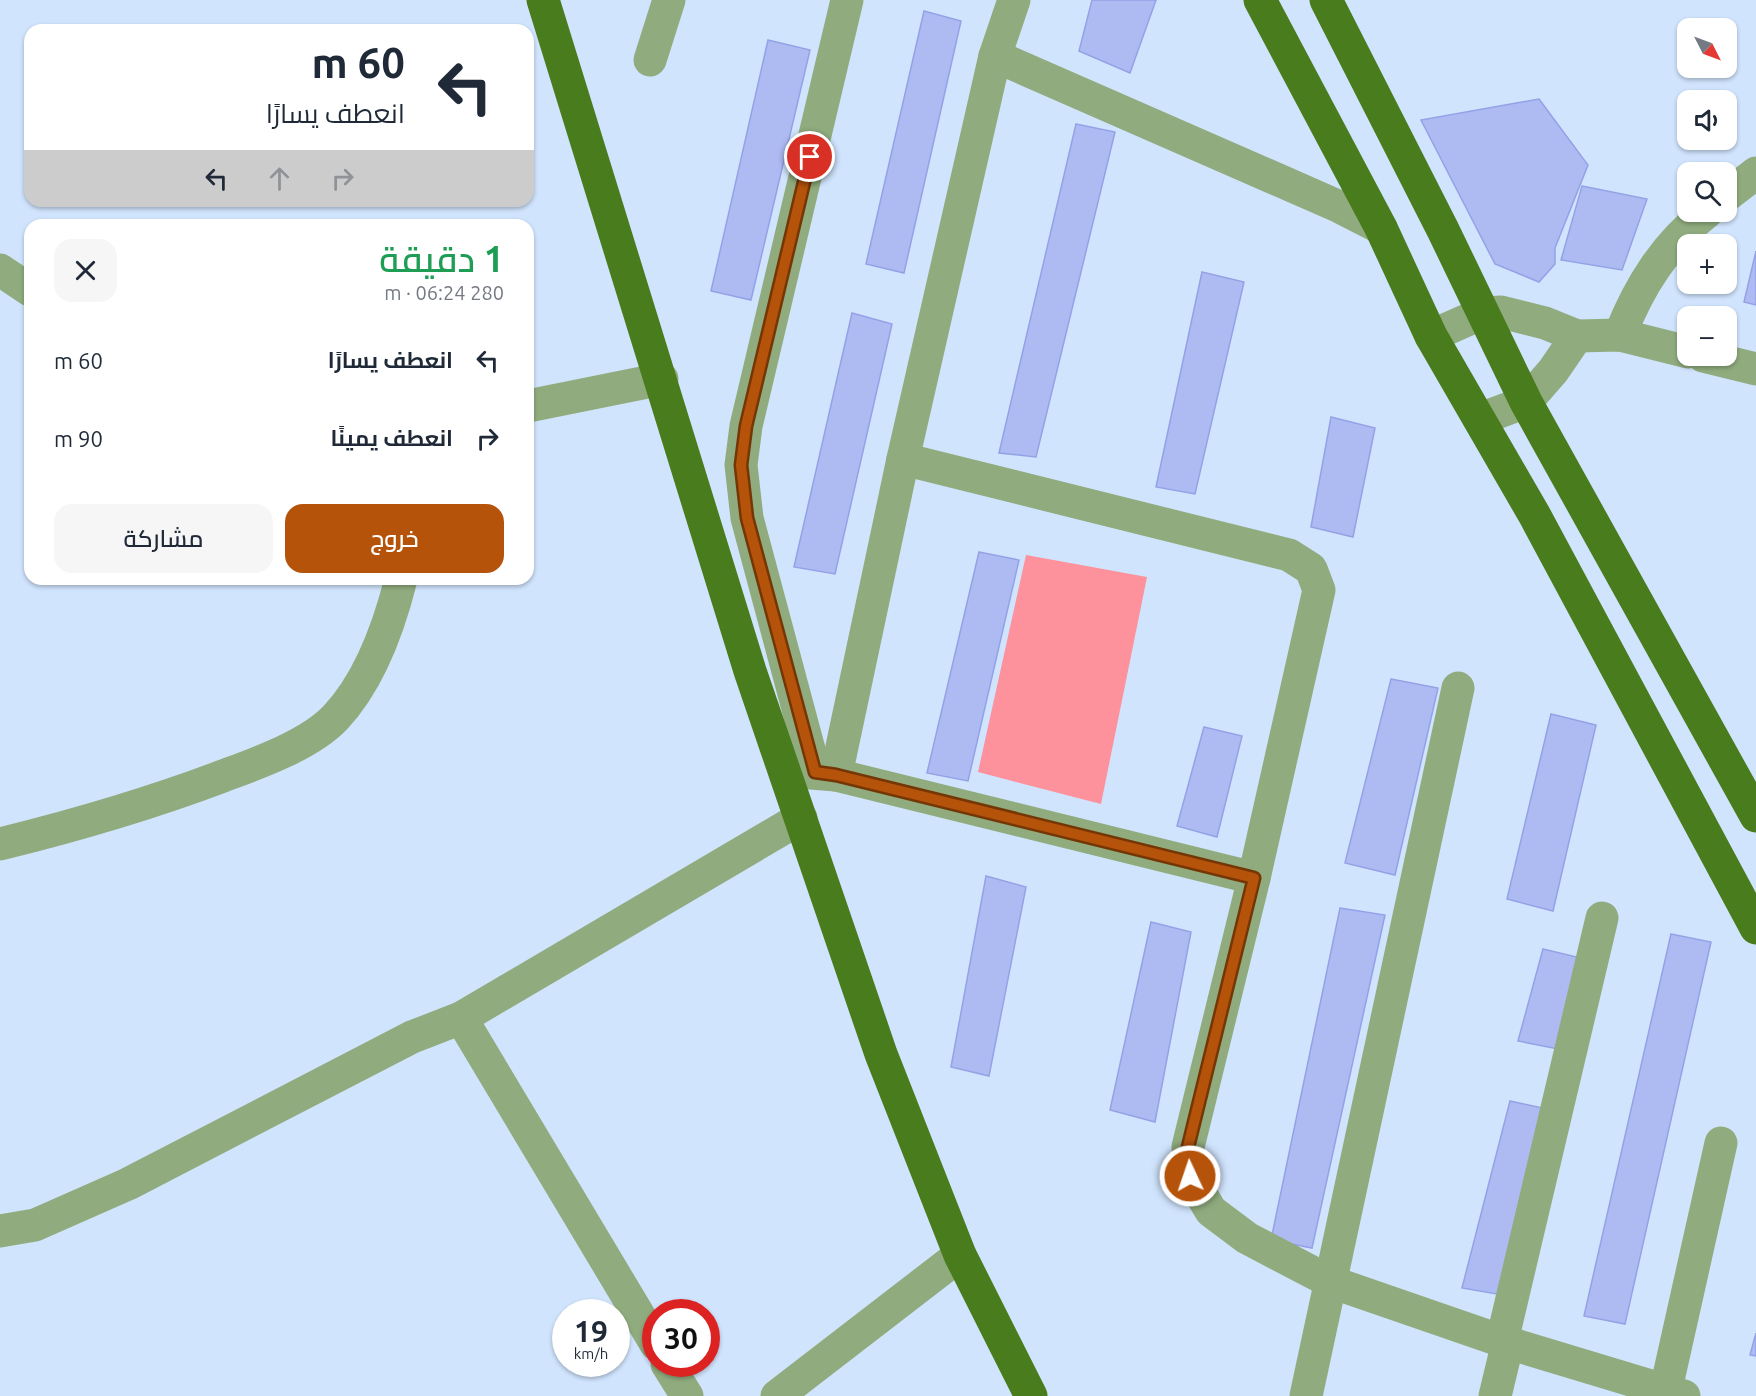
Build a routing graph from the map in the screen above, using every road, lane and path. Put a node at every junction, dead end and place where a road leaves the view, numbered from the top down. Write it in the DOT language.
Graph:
graph roads {
  1 [pos="543,0"];
  2 [pos="669,0"];
  3 [pos="847,0"];
  4 [pos="1014,0"];
  5 [pos="1260,0"];
  6 [pos="1326,0"];
  7 [pos="995,56"];
  8 [pos="650,60"];
  9 [pos="1756,173"];
  10 [pos="1737,188"];
  11 [pos="1694,222"];
  12 [pos="1381,228"];
  13 [pos="0,270"];
  14 [pos="24,286"];
  15 [pos="1483,313"];
  16 [pos="1620,335"];
  17 [pos="1431,336"];
  18 [pos="1578,336"];
  19 [pos="1677,349"];
  20 [pos="1737,364"];
  21 [pos="1756,369"];
  22 [pos="662,379"];
  23 [pos="1526,402"];
  24 [pos="534,405"];
  25 [pos="1480,419"];
  26 [pos="903,459"];
  27 [pos="400,585"];
  28 [pos="1458,688"];
  29 [pos="812,773"];
  30 [pos="1756,816"];
  31 [pos="801,818"];
  32 [pos="0,844"];
  33 [pos="1254,878"];
  34 [pos="1602,918"];
  35 [pos="1756,928"];
  36 [pos="461,1018"];
  37 [pos="1721,1143"];
  38 [pos="0,1231"];
  39 [pos="960,1255"];
  40 [pos="1331,1282"];
  41 [pos="642,1321"];
  42 [pos="1505,1341"];
  43 [pos="676,1377"];
  44 [pos="1675,1393"];
  45 [pos="687,1396"];
  46 [pos="777,1396"];
  47 [pos="1032,1396"];
  48 [pos="1306,1396"];
  49 [pos="1495,1396"];
  1 -- 22 [label="main road"];
  2 -- 8 [label="street"];
  3 -- 29 [label="street"];
  4 -- 7 [label="street"];
  5 -- 12 [label="main road"];
  6 -- 15 [label="main road"];
  7 -- 12 [label="street"];
  7 -- 26 [label="street"];
  9 -- 10 [label="street"];
  11 -- 16 [label="street"];
  12 -- 17 [label="main road"];
  13 -- 14 [label="street"];
  15 -- 17 [label="street"];
  15 -- 18 [label="street"];
  15 -- 23 [label="main road"];
  16 -- 18 [label="street"];
  16 -- 19 [label="street"];
  17 -- 25 [label="main road"];
  18 -- 23 [label="street"];
  20 -- 21 [label="street"];
  22 -- 24 [label="street"];
  22 -- 29 [label="main road"];
  23 -- 25 [label="street"];
  23 -- 30 [label="main road"];
  25 -- 35 [label="main road"];
  26 -- 29 [label="street"];
  26 -- 33 [label="street"];
  27 -- 32 [label="street"];
  28 -- 40 [label="street"];
  29 -- 31 [label="main road"];
  29 -- 33 [label="street"];
  31 -- 36 [label="street"];
  31 -- 39 [label="main road"];
  33 -- 40 [label="street"];
  34 -- 42 [label="street"];
  36 -- 38 [label="street"];
  36 -- 41 [label="street"];
  37 -- 44 [label="street"];
  39 -- 46 [label="street"];
  39 -- 47 [label="main road"];
  40 -- 42 [label="street"];
  40 -- 48 [label="street"];
  42 -- 44 [label="street"];
  42 -- 49 [label="street"];
  43 -- 45 [label="street"];
}
